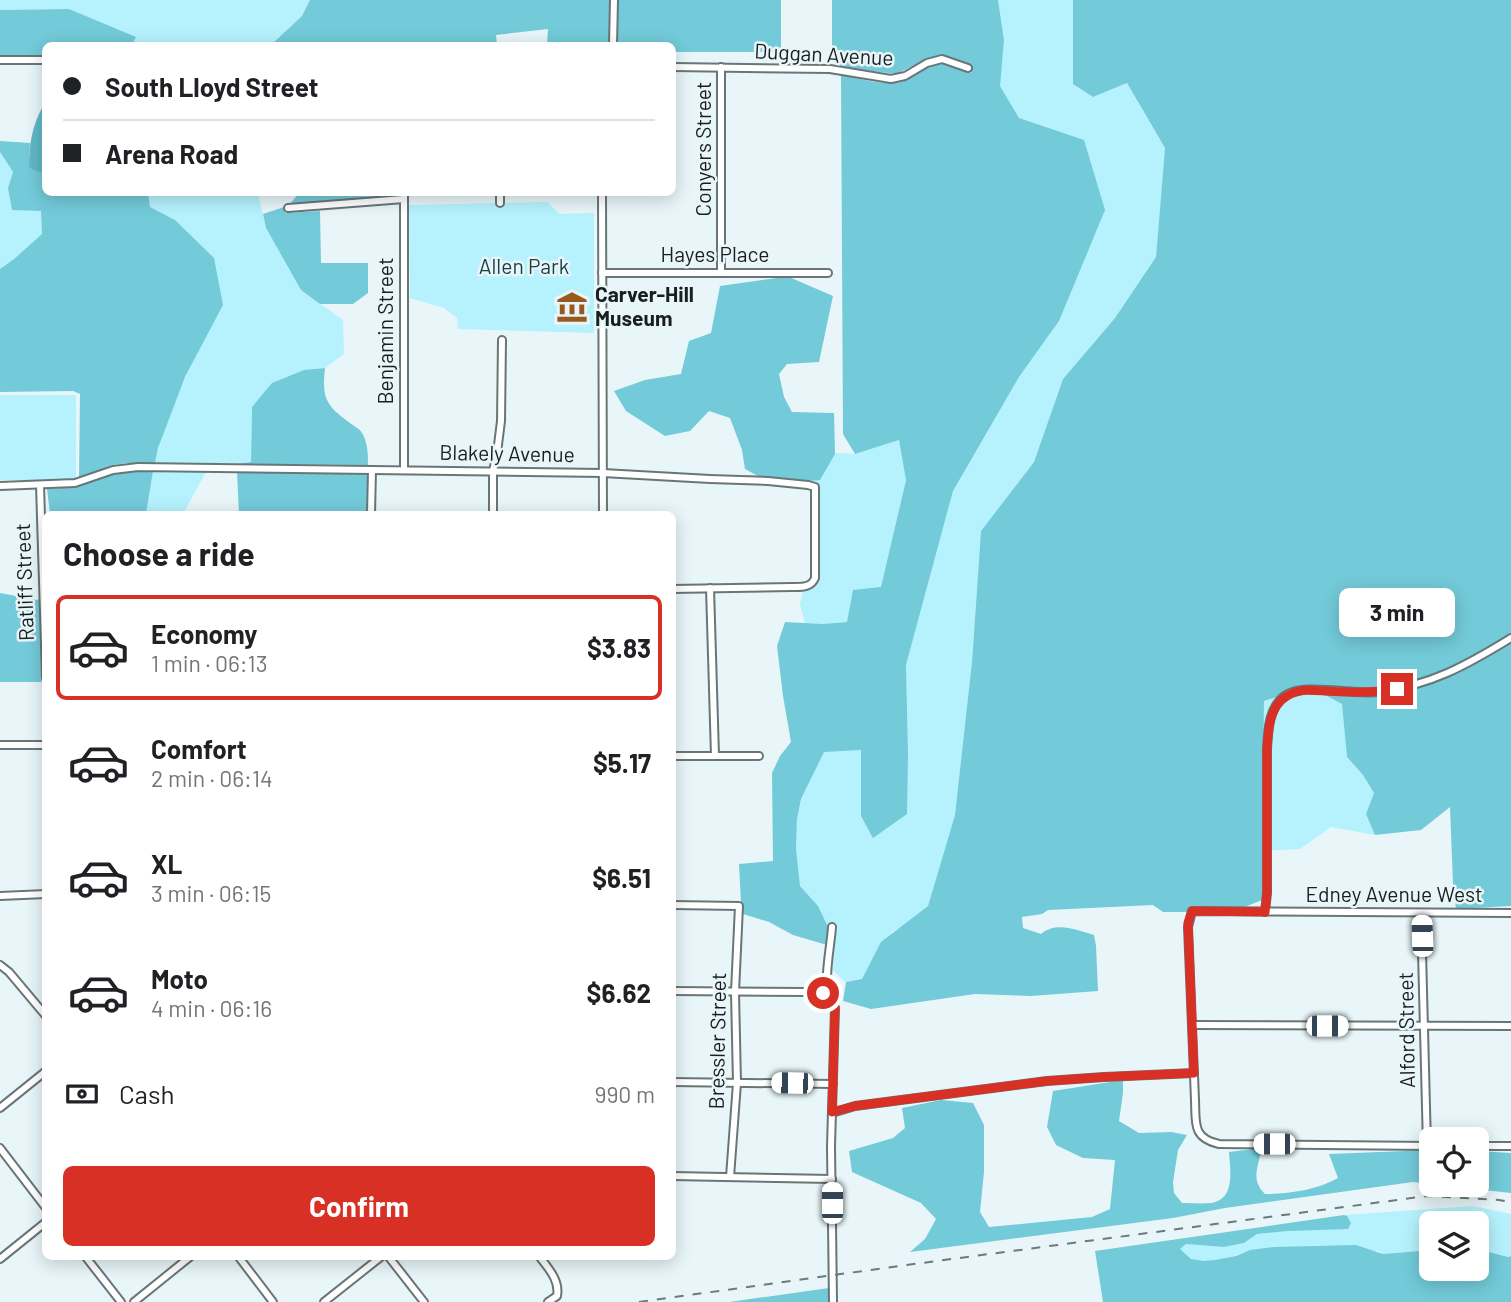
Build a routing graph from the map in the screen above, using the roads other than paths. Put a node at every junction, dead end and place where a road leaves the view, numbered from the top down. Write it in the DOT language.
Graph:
graph roads {
  1 [pos="614,0"];
  2 [pos="613,42"];
  3 [pos="0,60"];
  4 [pos="42,60"];
  5 [pos="676,66"];
  6 [pos="721,67"];
  7 [pos="968,68"];
  8 [pos="404,196"];
  9 [pos="500,196"];
  10 [pos="602,196"];
  11 [pos="500,203"];
  12 [pos="288,208"];
  13 [pos="602,273"];
  14 [pos="721,273"];
  15 [pos="828,273"];
  16 [pos="502,340"];
  17 [pos="373,470"];
  18 [pos="404,470"];
  19 [pos="493,471"];
  20 [pos="603,473"];
  21 [pos="0,485"];
  22 [pos="40,485"];
  23 [pos="371,511"];
  24 [pos="493,511"];
  25 [pos="603,511"];
  26 [pos="42,549"];
  27 [pos="676,589"];
  28 [pos="710,589"];
  29 [pos="1511,638"];
  30 [pos="0,745"];
  31 [pos="42,745"];
  32 [pos="676,756"];
  33 [pos="716,756"];
  34 [pos="758,756"];
  35 [pos="42,894"];
  36 [pos="0,896"];
  37 [pos="676,905"];
  38 [pos="1265,912"];
  39 [pos="1421,913"];
  40 [pos="1511,913"];
  41 [pos="832,927"];
  42 [pos="0,965"];
  43 [pos="676,991"];
  44 [pos="735,992"];
  45 [pos="828,995"];
  46 [pos="42,1011"];
  47 [pos="1192,1025"];
  48 [pos="1425,1026"];
  49 [pos="1511,1026"];
  50 [pos="1194,1073"];
  51 [pos="42,1074"];
  52 [pos="676,1082"];
  53 [pos="737,1083"];
  54 [pos="833,1084"];
  55 [pos="0,1108"];
  56 [pos="832,1112"];
  57 [pos="1428,1127"];
  58 [pos="1419,1146"];
  59 [pos="1489,1146"];
  60 [pos="1511,1146"];
  61 [pos="0,1147"];
  62 [pos="676,1176"];
  63 [pos="730,1177"];
  64 [pos="832,1179"];
  65 [pos="42,1203"];
  66 [pos="42,1225"];
  67 [pos="0,1259"];
  68 [pos="88,1260"];
  69 [pos="186,1260"];
  70 [pos="241,1260"];
  71 [pos="377,1260"];
  72 [pos="391,1260"];
  73 [pos="542,1260"];
  74 [pos="121,1302"];
  75 [pos="134,1302"];
  76 [pos="273,1302"];
  77 [pos="324,1302"];
  78 [pos="424,1302"];
  79 [pos="548,1302"];
  80 [pos="832,1302"];
  1 -- 2 [label="street"];
  3 -- 4 [label="street"];
  5 -- 6 [label="street, Duggan Avenue"];
  6 -- 7 [label="street, Duggan Avenue"];
  6 -- 14 [label="street, Conyers Street"];
  8 -- 12 [label="street"];
  8 -- 18 [label="street, Benjamin Street"];
  9 -- 11 [label="street"];
  10 -- 13 [label="street"];
  13 -- 14 [label="street, Hayes Place"];
  13 -- 20 [label="street"];
  14 -- 15 [label="street, Hayes Place"];
  16 -- 19 [label="street"];
  17 -- 18 [label="street, Blakely Avenue"];
  17 -- 22 [label="street, Blakely Avenue"];
  17 -- 23 [label="street"];
  18 -- 19 [label="street, Blakely Avenue"];
  19 -- 20 [label="street, Blakely Avenue"];
  19 -- 24 [label="street"];
  20 -- 25 [label="street"];
  20 -- 28 [label="street, Blakely Avenue"];
  21 -- 22 [label="street, Blakely Avenue"];
  22 -- 26 [label="street, Ratliff Street"];
  27 -- 28 [label="street"];
  28 -- 33 [label="street"];
  29 -- 38 [label="street"];
  30 -- 31 [label="street"];
  32 -- 33 [label="street"];
  33 -- 34 [label="street"];
  35 -- 36 [label="street"];
  37 -- 44 [label="street, Bressler Street"];
  38 -- 39 [label="street, Edney Avenue West"];
  38 -- 47 [label="street, Edney Avenue West"];
  39 -- 40 [label="street, Edney Avenue West"];
  39 -- 48 [label="street, Alford Street"];
  41 -- 45 [label="street"];
  42 -- 46 [label="street"];
  43 -- 44 [label="street"];
  44 -- 45 [label="street"];
  44 -- 53 [label="street, Bressler Street"];
  45 -- 54 [label="street"];
  47 -- 48 [label="street"];
  47 -- 50 [label="street"];
  48 -- 49 [label="street"];
  48 -- 57 [label="street, Alford Street"];
  50 -- 56 [label="street"];
  50 -- 58 [label="street"];
  51 -- 55 [label="street"];
  52 -- 53 [label="street"];
  53 -- 54 [label="street"];
  53 -- 63 [label="street, Bressler Street"];
  54 -- 56 [label="street"];
  56 -- 64 [label="street"];
  59 -- 60 [label="street"];
  61 -- 65 [label="street"];
  62 -- 63 [label="street"];
  63 -- 64 [label="street"];
  64 -- 80 [label="street"];
  66 -- 67 [label="street"];
  68 -- 74 [label="street"];
  69 -- 75 [label="street"];
  70 -- 76 [label="street"];
  71 -- 77 [label="street"];
  72 -- 78 [label="street"];
  73 -- 79 [label="street"];
}
